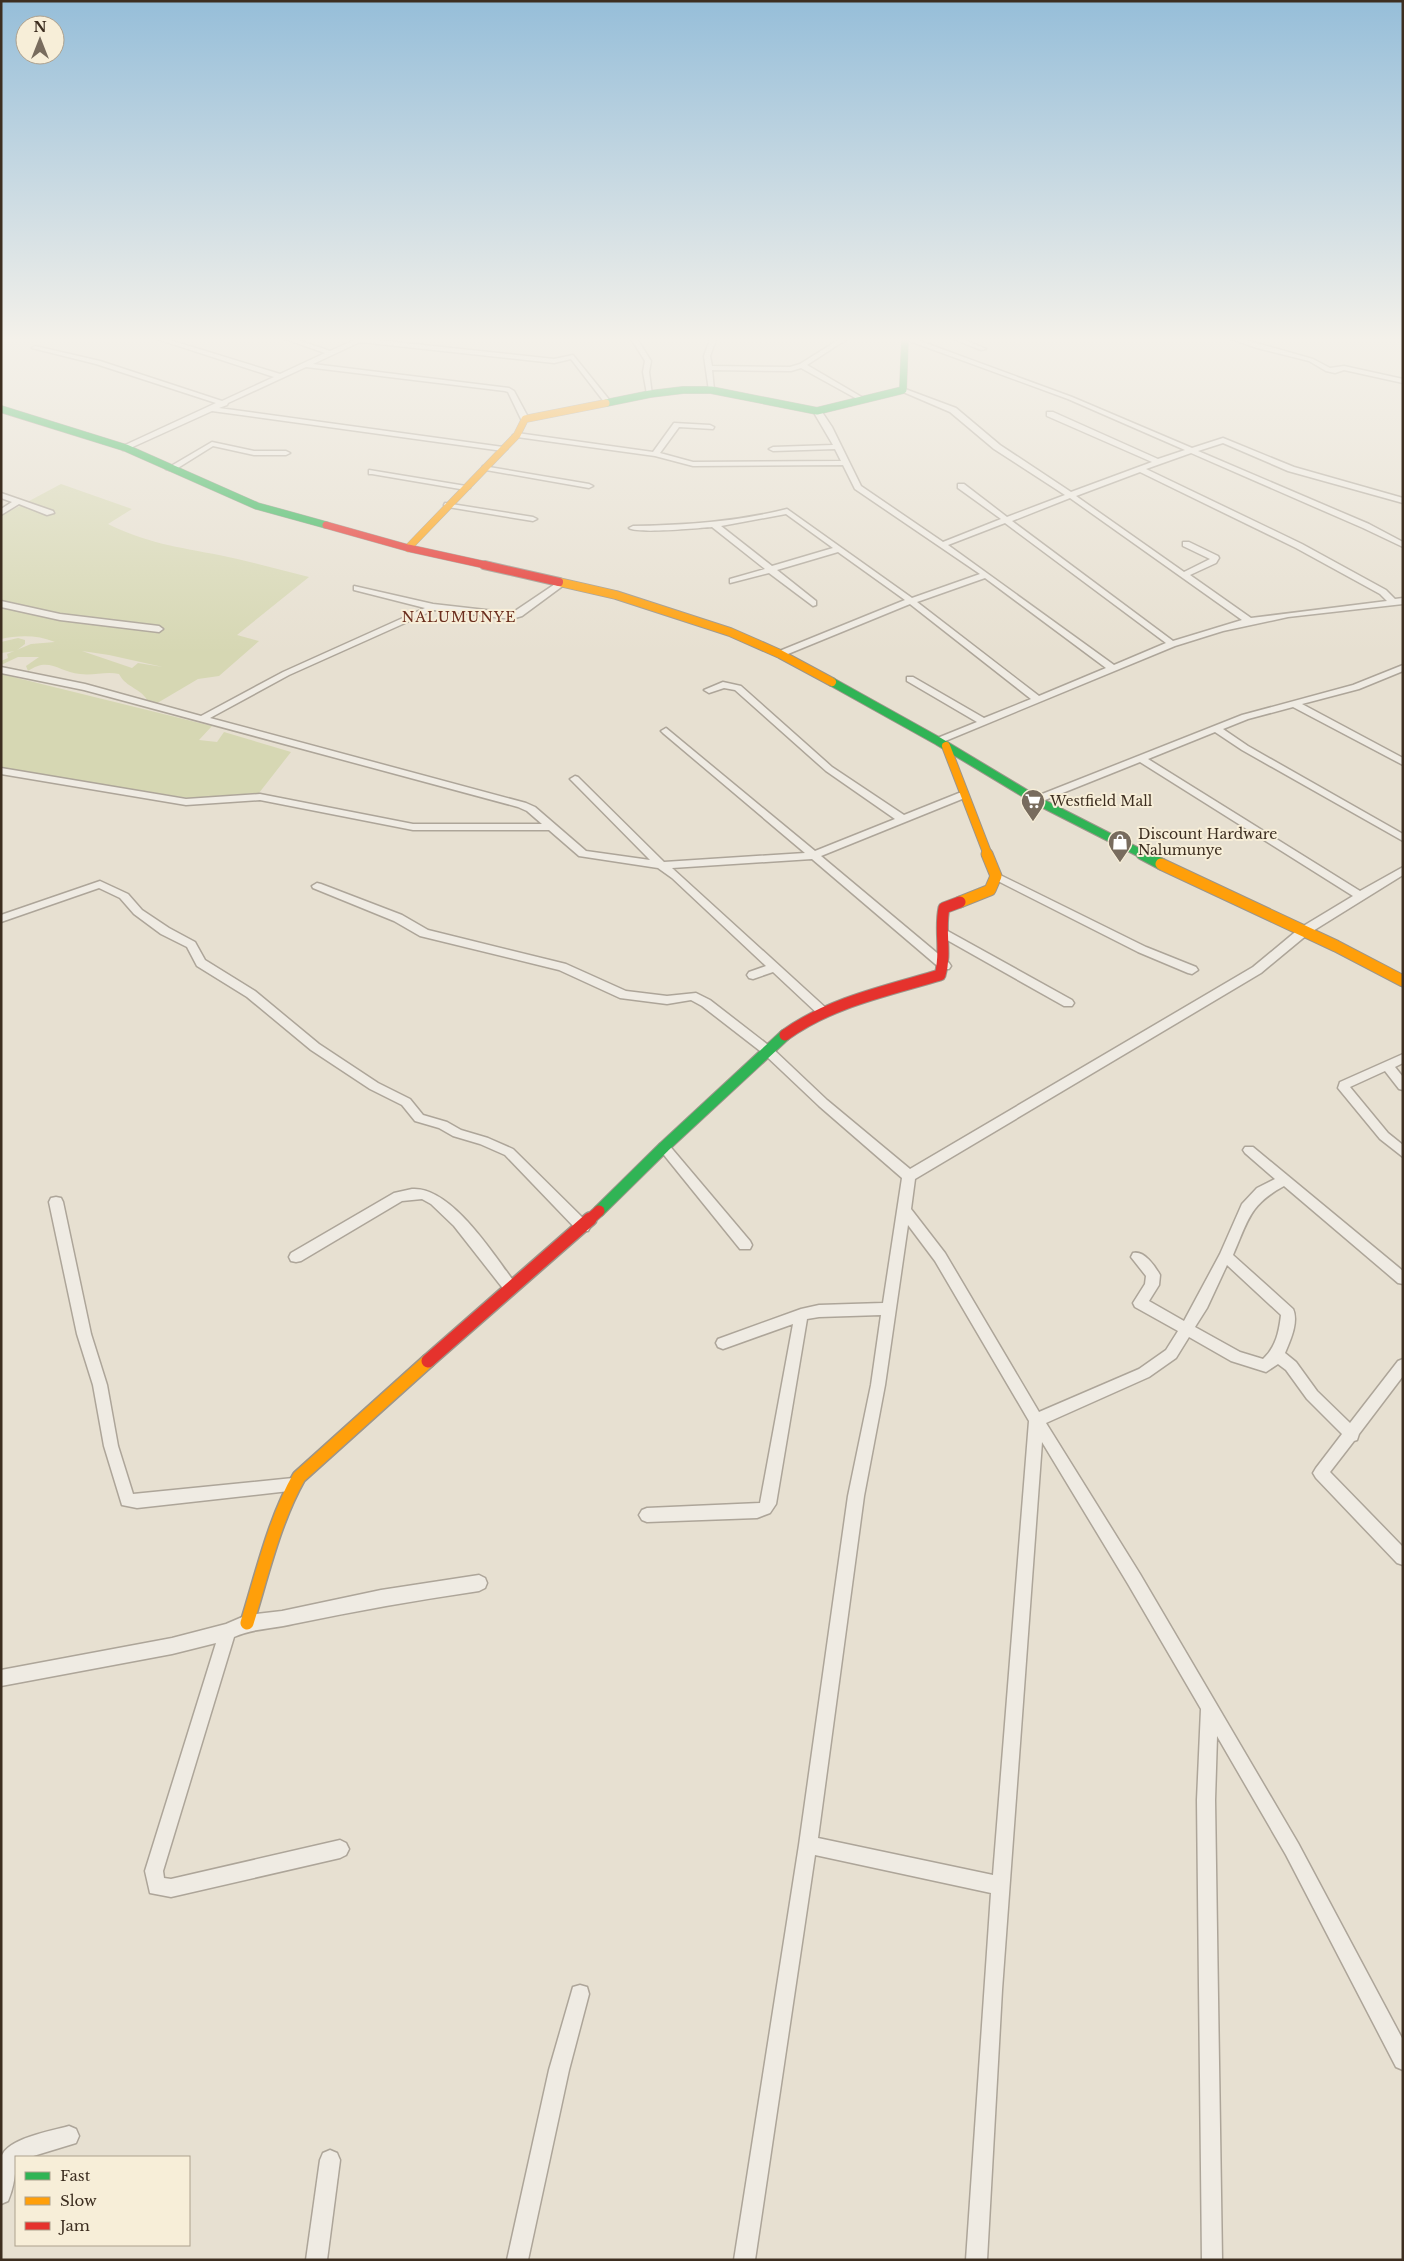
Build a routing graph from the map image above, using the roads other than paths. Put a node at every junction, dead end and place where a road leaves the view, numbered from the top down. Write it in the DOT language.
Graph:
graph roads {
  1 [pos="108,443"];
  2 [pos="138,443"];
  3 [pos="456,443"];
  4 [pos="509,443"];
  5 [pos="572,443"];
  6 [pos="664,443"];
  7 [pos="836,443"];
  8 [pos="992,443"];
  9 [pos="1114,443"];
  10 [pos="1174,443"];
  11 [pos="1215,443"];
  12 [pos="1229,443"];
  13 [pos="838,447"];
  14 [pos="126,448"];
  15 [pos="503,449"];
  16 [pos="773,449"];
  17 [pos="1191,450"];
  18 [pos="286,454"];
  19 [pos="655,454"];
  20 [pos="1158,462"];
  21 [pos="846,463"];
  22 [pos="486,468"];
  23 [pos="170,469"];
  24 [pos="1140,469"];
  25 [pos="372,472"];
  26 [pos="589,486"];
  27 [pos="961,486"];
  28 [pos="466,488"];
  29 [pos="1,495"];
  30 [pos="1070,495"];
  31 [pos="18,501"];
  32 [pos="1403,501"];
  33 [pos="448,505"];
  34 [pos="50,513"];
  35 [pos="1,514"];
  36 [pos="1004,519"];
  37 [pos="533,520"];
  38 [pos="712,523"];
  39 [pos="633,528"];
  40 [pos="1186,544"];
  41 [pos="941,545"];
  42 [pos="1403,545"];
  43 [pos="408,548"];
  44 [pos="838,548"];
  45 [pos="769,569"];
  46 [pos="986,575"];
  47 [pos="1184,575"];
  48 [pos="733,581"];
  49 [pos="564,582"];
  50 [pos="357,588"];
  51 [pos="911,601"];
  52 [pos="1403,601"];
  53 [pos="1393,602"];
  54 [pos="813,603"];
  55 [pos="1,604"];
  56 [pos="432,607"];
  57 [pos="1249,621"];
  58 [pos="159,629"];
  59 [pos="1172,644"];
  60 [pos="780,654"];
  61 [pos="1112,668"];
  62 [pos="1403,668"];
  63 [pos="1,670"];
  64 [pos="910,679"];
  65 [pos="709,690"];
  66 [pos="1038,700"];
  67 [pos="1294,704"];
  68 [pos="202,719"];
  69 [pos="984,722"];
  70 [pos="1217,729"];
  71 [pos="666,731"];
  72 [pos="942,743"];
  73 [pos="1140,759"];
  74 [pos="1403,762"];
  75 [pos="1,771"];
  76 [pos="575,779"];
  77 [pos="963,795"];
  78 [pos="1036,800"];
  79 [pos="902,819"];
  80 [pos="550,827"];
  81 [pos="1403,838"];
  82 [pos="812,856"];
  83 [pos="662,865"];
  84 [pos="1403,870"];
  85 [pos="996,876"];
  86 [pos="317,886"];
  87 [pos="1360,896"];
  88 [pos="1,919"];
  89 [pos="1304,931"];
  90 [pos="944,933"];
  91 [pos="945,966"];
  92 [pos="774,967"];
  93 [pos="1192,970"];
  94 [pos="754,975"];
  95 [pos="1403,981"];
  96 [pos="1068,1003"];
  97 [pos="823,1012"];
  98 [pos="768,1051"];
  99 [pos="1403,1058"];
  100 [pos="1388,1066"];
  101 [pos="1403,1086"];
  102 [pos="664,1147"];
  103 [pos="1249,1150"];
  104 [pos="1403,1152"];
  105 [pos="909,1176"];
  106 [pos="1285,1180"];
  107 [pos="56,1202"];
  108 [pos="904,1210"];
  109 [pos="583,1227"];
  110 [pos="745,1245"];
  111 [pos="1226,1256"];
  112 [pos="296,1257"];
  113 [pos="1138,1257"];
  114 [pos="1403,1279"];
  115 [pos="510,1287"];
  116 [pos="888,1309"];
  117 [pos="801,1315"];
  118 [pos="1186,1331"];
  119 [pos="723,1343"];
  120 [pos="1277,1355"];
  121 [pos="1403,1365"];
  122 [pos="1036,1420"];
  123 [pos="1351,1434"];
  124 [pos="293,1485"];
  125 [pos="647,1515"];
  126 [pos="1403,1558"];
  127 [pos="479,1583"];
  128 [pos="247,1623"];
  129 [pos="227,1632"];
  130 [pos="1,1678"];
  131 [pos="1209,1708"];
  132 [pos="808,1846"];
  133 [pos="340,1849"];
  134 [pos="1001,1886"];
  135 [pos="580,1994"];
  136 [pos="1403,2060"];
  137 [pos="70,2136"];
  138 [pos="330,2160"];
  139 [pos="1,2194"];
  140 [pos="316,2260"];
  141 [pos="517,2260"];
  142 [pos="744,2260"];
  143 [pos="976,2260"];
  144 [pos="1212,2260"];
  1 -- 14 [label="street"];
  2 -- 14 [label="street"];
  3 -- 15 [label="street"];
  4 -- 15 [label="street"];
  5 -- 19 [label="street"];
  6 -- 19 [label="street"];
  7 -- 13 [label="street"];
  8 -- 30 [label="street"];
  9 -- 20 [label="street"];
  10 -- 17 [label="street"];
  11 -- 17 [label="street"];
  12 -- 32 [label="street"];
  13 -- 16 [label="street"];
  13 -- 21 [label="street"];
  14 -- 23 [label="street"];
  15 -- 22 [label="street"];
  17 -- 20 [label="street"];
  17 -- 42 [label="street"];
  18 -- 23 [label="street"];
  19 -- 21 [label="street"];
  20 -- 24 [label="street"];
  21 -- 41 [label="street"];
  22 -- 26 [label="street"];
  22 -- 28 [label="street"];
  23 -- 43 [label="street"];
  24 -- 30 [label="street"];
  24 -- 53 [label="street"];
  25 -- 28 [label="street"];
  27 -- 36 [label="street"];
  28 -- 33 [label="street"];
  29 -- 31 [label="street"];
  30 -- 36 [label="street"];
  30 -- 47 [label="street"];
  31 -- 34 [label="street"];
  31 -- 35 [label="street"];
  33 -- 37 [label="street"];
  33 -- 43 [label="street"];
  36 -- 41 [label="street"];
  36 -- 59 [label="street"];
  38 -- 39 [label="street"];
  38 -- 44 [label="street"];
  38 -- 45 [label="street"];
  40 -- 47 [label="street"];
  41 -- 46 [label="street"];
  43 -- 49 [label="street"];
  44 -- 45 [label="street"];
  44 -- 51 [label="street"];
  45 -- 48 [label="street"];
  45 -- 54 [label="street"];
  46 -- 51 [label="street"];
  46 -- 61 [label="street"];
  47 -- 57 [label="street"];
  49 -- 56 [label="street"];
  49 -- 60 [label="street"];
  50 -- 56 [label="street"];
  51 -- 60 [label="street"];
  51 -- 66 [label="street"];
  52 -- 53 [label="street"];
  53 -- 57 [label="street"];
  55 -- 58 [label="street"];
  56 -- 68 [label="street"];
  57 -- 59 [label="street"];
  59 -- 61 [label="street"];
  60 -- 72 [label="street"];
  61 -- 66 [label="street"];
  62 -- 67 [label="street"];
  63 -- 68 [label="street"];
  64 -- 69 [label="street"];
  65 -- 79 [label="street"];
  66 -- 69 [label="street"];
  67 -- 70 [label="street"];
  67 -- 74 [label="street"];
  68 -- 80 [label="street"];
  69 -- 72 [label="street"];
  70 -- 73 [label="street"];
  70 -- 81 [label="street"];
  71 -- 82 [label="street"];
  72 -- 77 [label="street"];
  72 -- 78 [label="street"];
  73 -- 78 [label="street"];
  73 -- 87 [label="street"];
  75 -- 80 [label="street"];
  76 -- 83 [label="street"];
  77 -- 79 [label="street"];
  77 -- 85 [label="street"];
  78 -- 89 [label="street"];
  79 -- 82 [label="street"];
  80 -- 83 [label="street"];
  82 -- 83 [label="street"];
  82 -- 91 [label="street"];
  83 -- 92 [label="street"];
  84 -- 87 [label="street"];
  85 -- 90 [label="street"];
  85 -- 93 [label="street"];
  86 -- 98 [label="street"];
  87 -- 89 [label="street"];
  88 -- 109 [label="street"];
  89 -- 95 [label="street"];
  89 -- 105 [label="street"];
  90 -- 91 [label="street"];
  90 -- 96 [label="street"];
  91 -- 97 [label="street"];
  92 -- 94 [label="street"];
  92 -- 97 [label="street"];
  97 -- 98 [label="street"];
  98 -- 102 [label="street"];
  98 -- 105 [label="street"];
  99 -- 100 [label="street"];
  100 -- 101 [label="street"];
  100 -- 104 [label="street"];
  102 -- 109 [label="street"];
  102 -- 110 [label="street"];
  103 -- 106 [label="street"];
  105 -- 108 [label="street"];
  106 -- 111 [label="street"];
  106 -- 114 [label="street"];
  107 -- 124 [label="street"];
  108 -- 116 [label="street"];
  108 -- 122 [label="street"];
  109 -- 115 [label="street"];
  111 -- 118 [label="street"];
  111 -- 120 [label="street"];
  112 -- 115 [label="street"];
  113 -- 118 [label="street"];
  115 -- 124 [label="street"];
  116 -- 117 [label="street"];
  116 -- 132 [label="street"];
  117 -- 119 [label="street"];
  117 -- 125 [label="street"];
  118 -- 120 [label="street"];
  118 -- 122 [label="street"];
  120 -- 123 [label="street"];
  121 -- 123 [label="street"];
  122 -- 131 [label="street"];
  122 -- 134 [label="street"];
  123 -- 126 [label="street"];
  124 -- 128 [label="street"];
  127 -- 128 [label="street"];
  128 -- 129 [label="street"];
  129 -- 130 [label="street"];
  129 -- 133 [label="street"];
  131 -- 136 [label="street"];
  131 -- 144 [label="street"];
  132 -- 134 [label="street"];
  132 -- 142 [label="street"];
  134 -- 143 [label="street"];
  135 -- 141 [label="street"];
  137 -- 139 [label="street"];
  138 -- 140 [label="street"];
}
